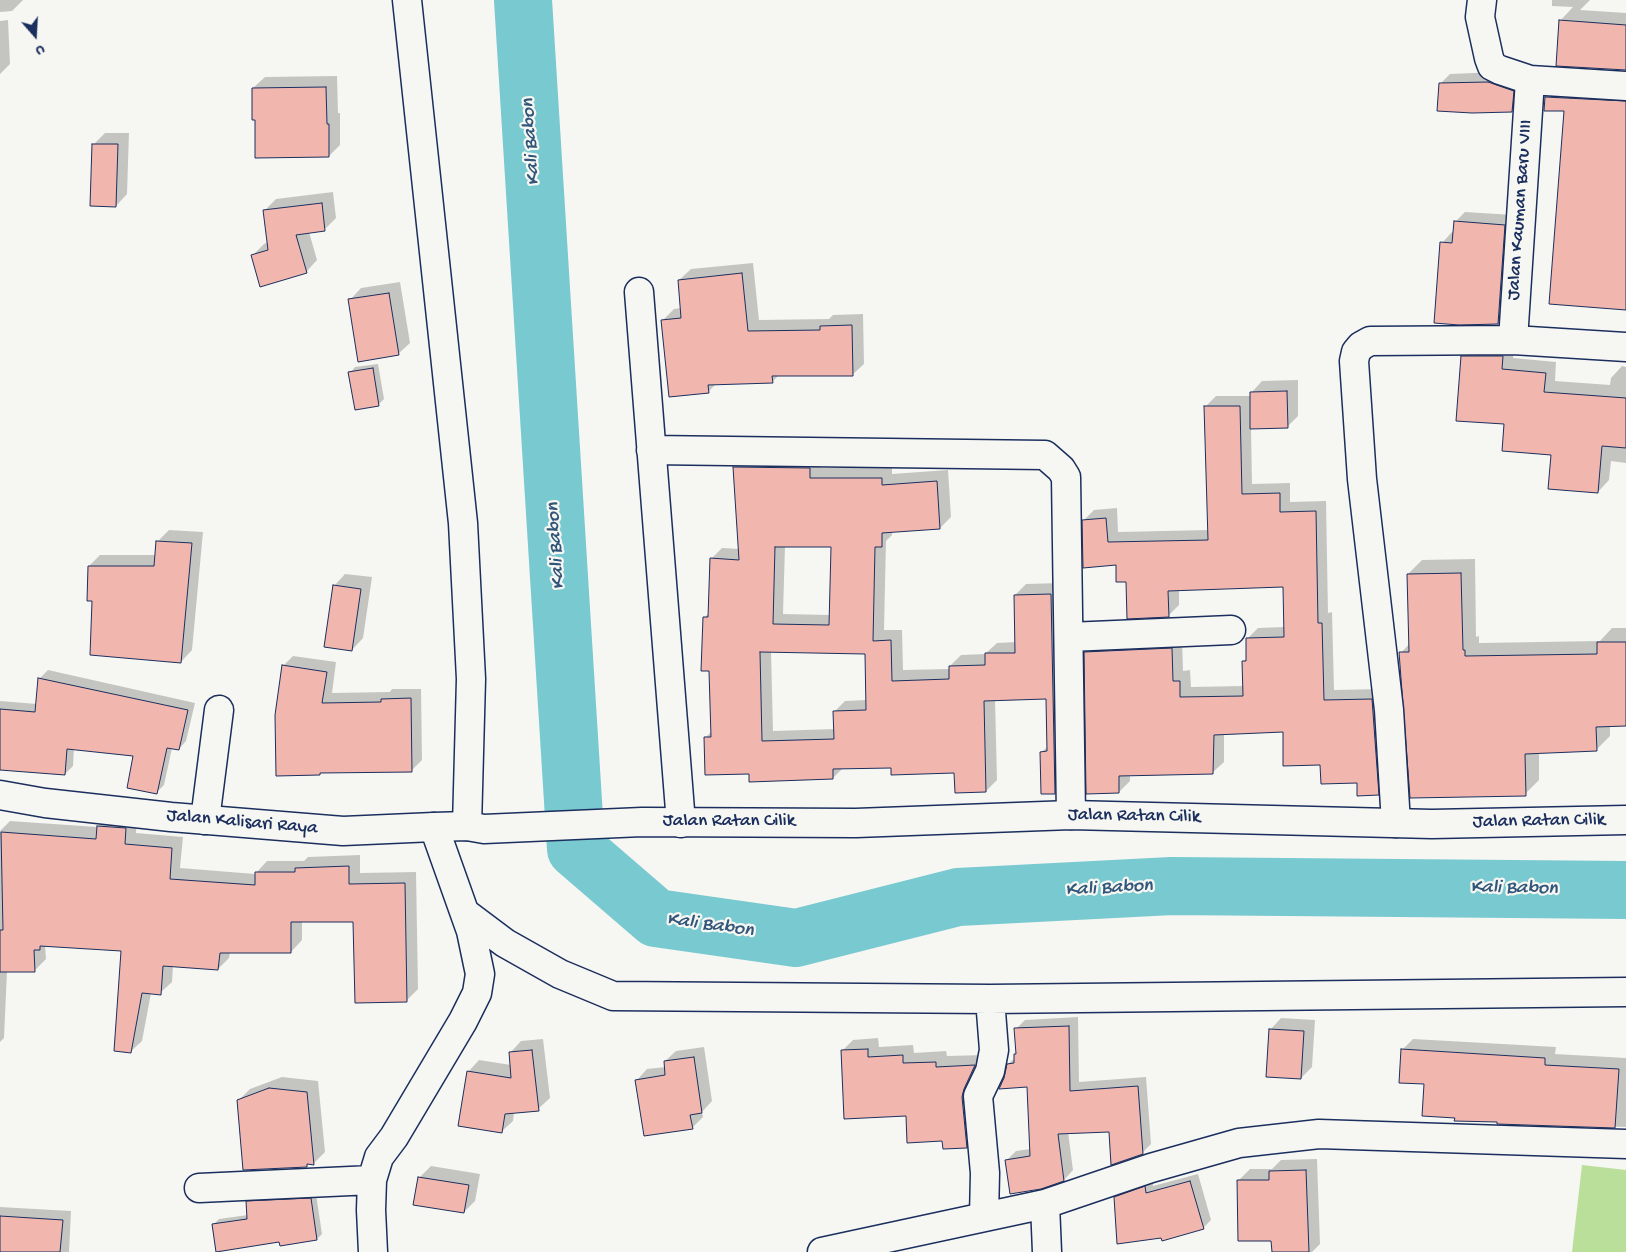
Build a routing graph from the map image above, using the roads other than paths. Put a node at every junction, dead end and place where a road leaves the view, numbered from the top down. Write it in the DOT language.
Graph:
graph roads {
  1 [pos="407,0"];
  2 [pos="1482,0"];
  3 [pos="1530,80"];
  4 [pos="1626,86"];
  5 [pos="639,292"];
  6 [pos="1513,340"];
  7 [pos="1626,347"];
  8 [pos="651,450"];
  9 [pos="1231,630"];
  10 [pos="1069,637"];
  11 [pos="219,710"];
  12 [pos="0,795"];
  13 [pos="1071,815"];
  14 [pos="204,820"];
  15 [pos="1626,820"];
  16 [pos="680,823"];
  17 [pos="1396,823"];
  18 [pos="434,827"];
  19 [pos="475,827"];
  20 [pos="465,913"];
  21 [pos="1626,992"];
  22 [pos="990,999"];
  23 [pos="1626,1144"];
  24 [pos="372,1180"];
  25 [pos="199,1188"];
  26 [pos="1045,1204"];
  27 [pos="984,1217"];
  28 [pos="373,1252"];
  29 [pos="822,1252"];
  30 [pos="1047,1252"];
  1 -- 19 [label="street"];
  2 -- 3 [label="street"];
  3 -- 4 [label="street"];
  3 -- 6 [label="street, Jalan Kauman Baru VIII"];
  5 -- 8 [label="street"];
  6 -- 7 [label="street"];
  6 -- 17 [label="street"];
  8 -- 10 [label="street"];
  8 -- 16 [label="street"];
  9 -- 10 [label="street"];
  10 -- 13 [label="street"];
  11 -- 14 [label="street"];
  12 -- 14 [label="street, Jalan Kalisari Raya"];
  13 -- 16 [label="street, Jalan Ratan Cilik"];
  13 -- 17 [label="street, Jalan Ratan Cilik"];
  14 -- 18 [label="street, Jalan Kalisari Raya"];
  15 -- 17 [label="street, Jalan Ratan Cilik"];
  16 -- 19 [label="street, Jalan Ratan Cilik"];
  18 -- 19 [label="street, Jalan Kalisari Raya"];
  18 -- 20 [label="street"];
  20 -- 22 [label="street"];
  20 -- 24 [label="street"];
  21 -- 22 [label="street"];
  22 -- 27 [label="street"];
  23 -- 26 [label="street"];
  24 -- 25 [label="street"];
  24 -- 28 [label="street"];
  26 -- 27 [label="street"];
  26 -- 30 [label="street"];
  27 -- 29 [label="street"];
}
